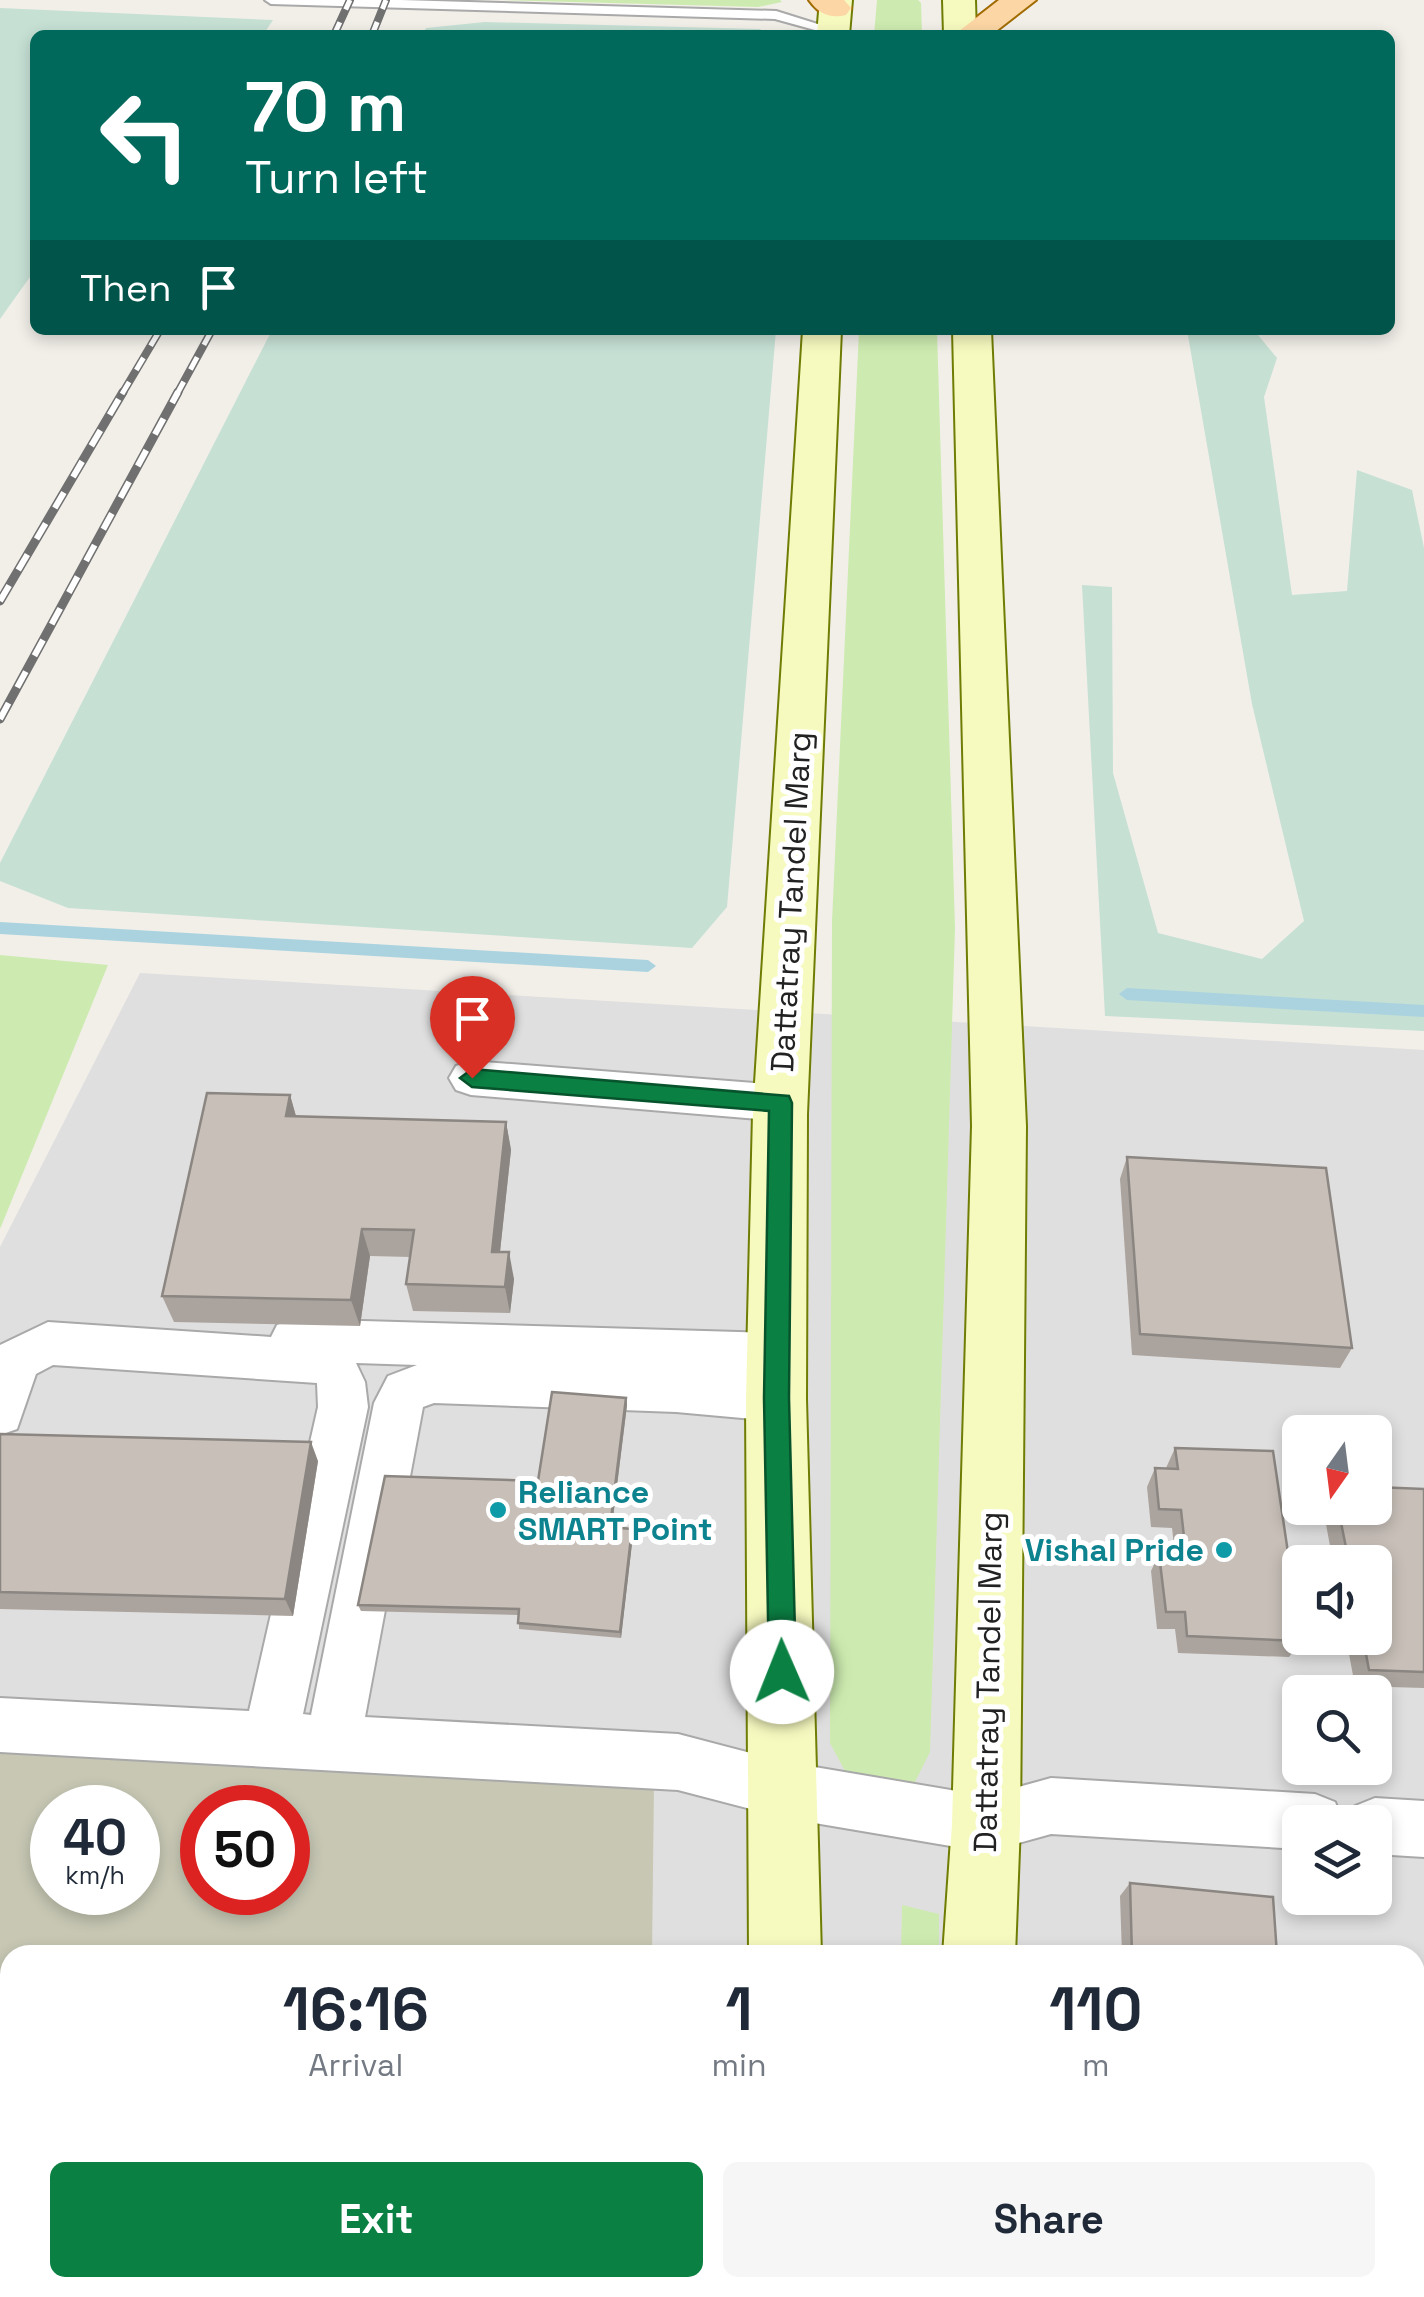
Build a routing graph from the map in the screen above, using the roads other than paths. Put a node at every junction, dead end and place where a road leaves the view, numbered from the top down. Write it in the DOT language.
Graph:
graph roads {
  1 [pos="271,0"];
  2 [pos="959,0"];
  3 [pos="1020,0"];
  4 [pos="833,15"];
  5 [pos="960,30"];
  6 [pos="977,30"];
  7 [pos="822,335"];
  8 [pos="972,335"];
  9 [pos="472,1078"];
  10 [pos="781,1103"];
  11 [pos="265,1339"];
  12 [pos="776,1376"];
  13 [pos="0,1413"];
  14 [pos="0,1726"];
  15 [pos="270,1739"];
  16 [pos="334,1742"];
  17 [pos="785,1790"];
  18 [pos="1282,1820"];
  19 [pos="986,1824"];
  20 [pos="1392,1827"];
  21 [pos="1424,1829"];
  22 [pos="785,1945"];
  23 [pos="980,1945"];
  1 -- 4 [label="lane"];
  2 -- 5 [label="main road"];
  3 -- 6 [label="main road"];
  7 -- 10 [label="main road, Dattatray Tandel Marg"];
  8 -- 19 [label="main road, Dattatray Tandel Marg"];
  9 -- 10 [label="street"];
  10 -- 12 [label="main road, Dattatray Tandel Marg"];
  11 -- 12 [label="street"];
  12 -- 16 [label="street"];
  12 -- 17 [label="main road, Dattatray Tandel Marg"];
  13 -- 15 [label="street"];
  14 -- 15 [label="street"];
  15 -- 16 [label="street"];
  16 -- 17 [label="street"];
  17 -- 19 [label="street"];
  17 -- 22 [label="main road, Dattatray Tandel Marg"];
  18 -- 19 [label="street"];
  19 -- 23 [label="main road, Dattatray Tandel Marg"];
  20 -- 21 [label="street"];
}
